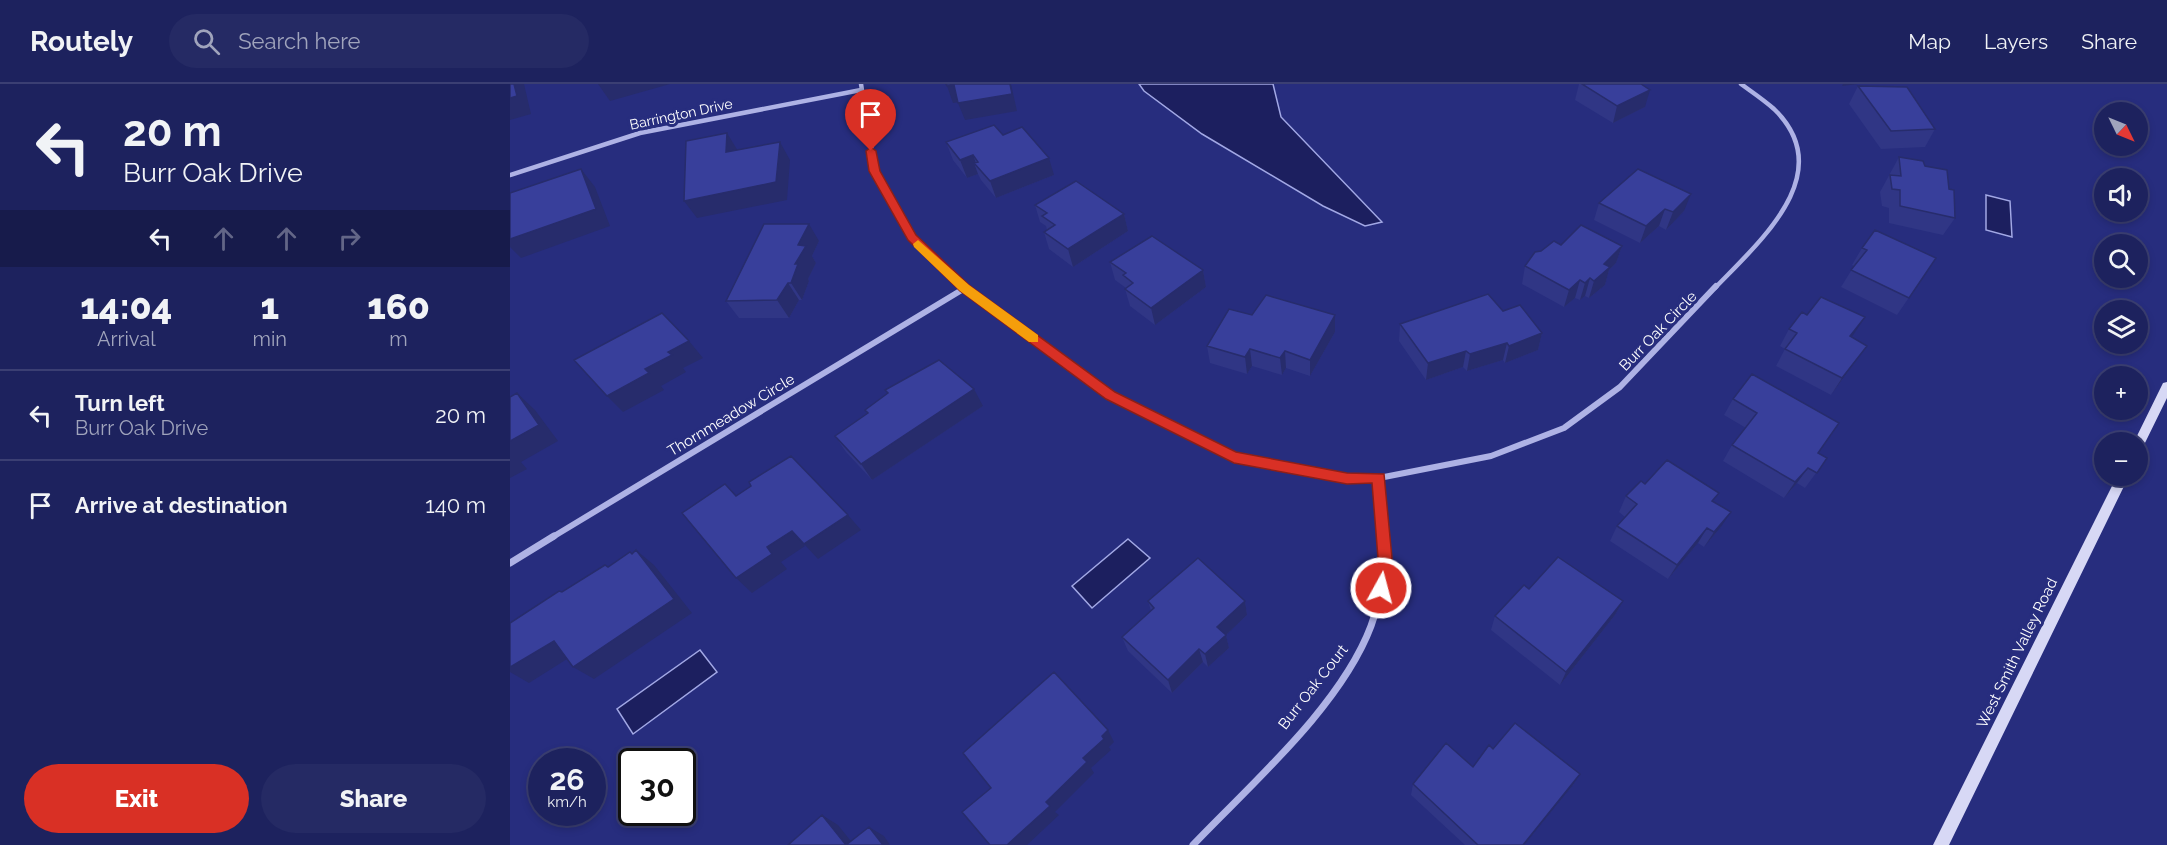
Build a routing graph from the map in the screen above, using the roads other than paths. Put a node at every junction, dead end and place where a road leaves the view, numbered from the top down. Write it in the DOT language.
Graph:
graph roads {
  1 [pos="1741,84"];
  2 [pos="861,87"];
  3 [pos="510,175"];
  4 [pos="964,288"];
  5 [pos="2167,386"];
  6 [pos="2145,432"];
  7 [pos="1379,478"];
  8 [pos="2118,486"];
  9 [pos="510,563"];
  10 [pos="1193,845"];
  11 [pos="1941,845"];
  1 -- 7 [label="street, Burr Oak Circle"];
  2 -- 3 [label="street, Barrington Drive"];
  2 -- 4 [label="street, Burr Oak Circle"];
  4 -- 7 [label="street, Burr Oak Circle"];
  4 -- 9 [label="street, Thornmeadow Circle"];
  5 -- 6 [label="main road"];
  7 -- 10 [label="street, Burr Oak Court"];
  8 -- 11 [label="main road, West Smith Valley Road"];
}
